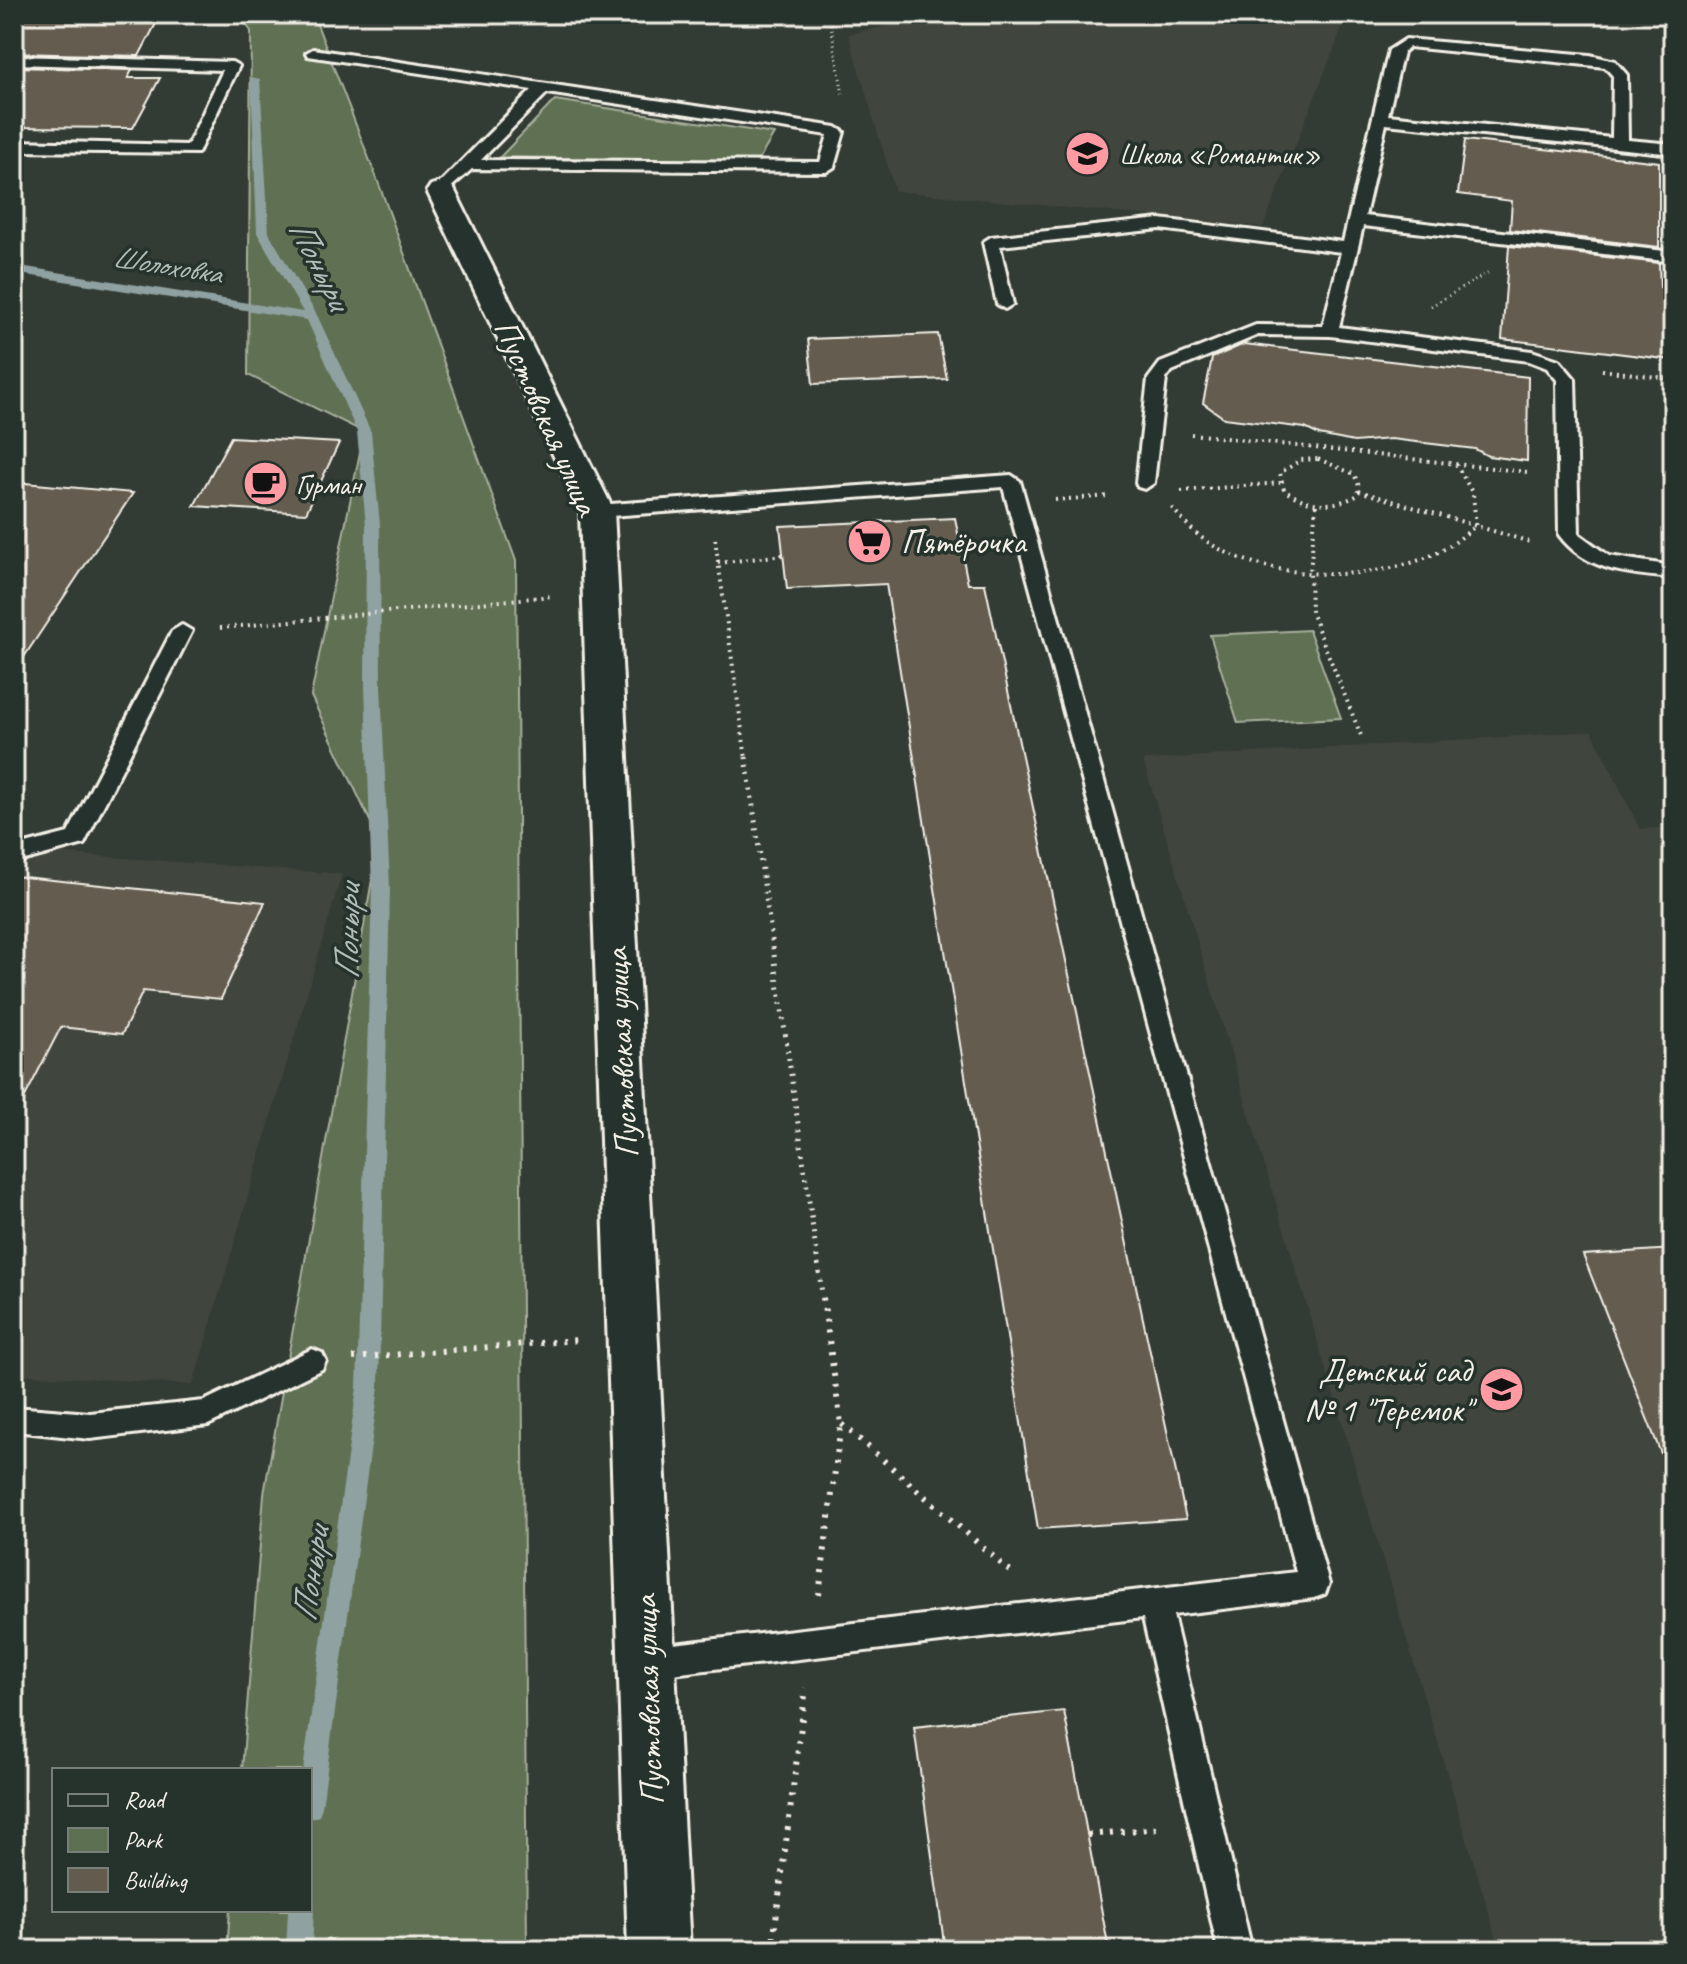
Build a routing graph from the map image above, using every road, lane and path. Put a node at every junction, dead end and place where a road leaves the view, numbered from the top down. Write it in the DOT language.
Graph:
graph roads {
  1 [pos="829,14"];
  2 [pos="313,53"];
  3 [pos="14,60"];
  4 [pos="543,88"];
  5 [pos="1380,119"];
  6 [pos="836,132"];
  7 [pos="1620,144"];
  8 [pos="14,146"];
  9 [pos="1673,149"];
  10 [pos="468,164"];
  11 [pos="441,191"];
  12 [pos="1356,220"];
  13 [pos="1350,248"];
  14 [pos="1673,257"];
  15 [pos="1493,269"];
  16 [pos="1005,304"];
  17 [pos="1330,331"];
  18 [pos="1379,337"];
  19 [pos="1553,364"];
  20 [pos="1673,379"];
  21 [pos="1152,430"];
  22 [pos="1456,464"];
  23 [pos="1568,477"];
  24 [pos="1145,483"];
  25 [pos="1280,483"];
  26 [pos="1359,491"];
  27 [pos="1166,492"];
  28 [pos="1017,503"];
  29 [pos="1316,505"];
  30 [pos="597,511"];
  31 [pos="1476,526"];
  32 [pos="1582,553"];
  33 [pos="783,555"];
  34 [pos="1310,572"];
  35 [pos="1673,572"];
  36 [pos="600,592"];
  37 [pos="182,631"];
  38 [pos="1362,738"];
  39 [pos="14,855"];
  40 [pos="633,1336"];
  41 [pos="312,1361"];
  42 [pos="14,1419"];
  43 [pos="841,1424"];
  44 [pos="1155,1603"];
  45 [pos="1059,1614"];
  46 [pos="812,1643"];
  47 [pos="647,1662"];
  48 [pos="1205,1823"];
  49 [pos="1088,1835"];
  50 [pos="659,1950"];
  51 [pos="772,1950"];
  52 [pos="1235,1950"];
  1 -- 6 [label="path"];
  2 -- 4 [label="lane"];
  3 -- 8 [label="lane"];
  4 -- 6 [label="lane"];
  4 -- 10 [label="lane"];
  5 -- 7 [label="lane"];
  5 -- 7 [label="lane"];
  5 -- 12 [label="lane"];
  6 -- 10 [label="lane"];
  7 -- 9 [label="lane"];
  10 -- 11 [label="lane"];
  11 -- 30 [label="street, Пустовская улица"];
  12 -- 13 [label="lane"];
  12 -- 14 [label="lane"];
  13 -- 16 [label="lane"];
  13 -- 17 [label="lane"];
  15 -- 18 [label="path"];
  17 -- 18 [label="lane"];
  17 -- 21 [label="lane"];
  18 -- 19 [label="lane"];
  19 -- 20 [label="path"];
  19 -- 23 [label="lane"];
  21 -- 22 [label="path"];
  21 -- 24 [label="lane"];
  22 -- 23 [label="path"];
  22 -- 31 [label="path"];
  23 -- 32 [label="lane"];
  24 -- 27 [label="path"];
  25 -- 26 [label="path"];
  25 -- 27 [label="path"];
  25 -- 29 [label="path"];
  26 -- 29 [label="path"];
  26 -- 31 [label="path"];
  27 -- 28 [label="path"];
  27 -- 34 [label="path"];
  28 -- 30 [label="lane"];
  28 -- 44 [label="lane"];
  29 -- 34 [label="path"];
  30 -- 36 [label="street, Пустовская улица"];
  31 -- 32 [label="path"];
  31 -- 34 [label="path"];
  32 -- 35 [label="lane"];
  33 -- 43 [label="path"];
  34 -- 38 [label="path"];
  36 -- 37 [label="path"];
  36 -- 40 [label="street, Пустовская улица"];
  37 -- 39 [label="lane"];
  40 -- 41 [label="path"];
  40 -- 47 [label="street, Пустовская улица"];
  41 -- 42 [label="lane"];
  43 -- 45 [label="path"];
  43 -- 46 [label="path"];
  44 -- 45 [label="lane"];
  44 -- 48 [label="lane"];
  45 -- 46 [label="lane"];
  46 -- 47 [label="lane"];
  46 -- 51 [label="path"];
  47 -- 50 [label="street, Пустовская улица"];
  48 -- 49 [label="path"];
  48 -- 52 [label="lane"];
}
